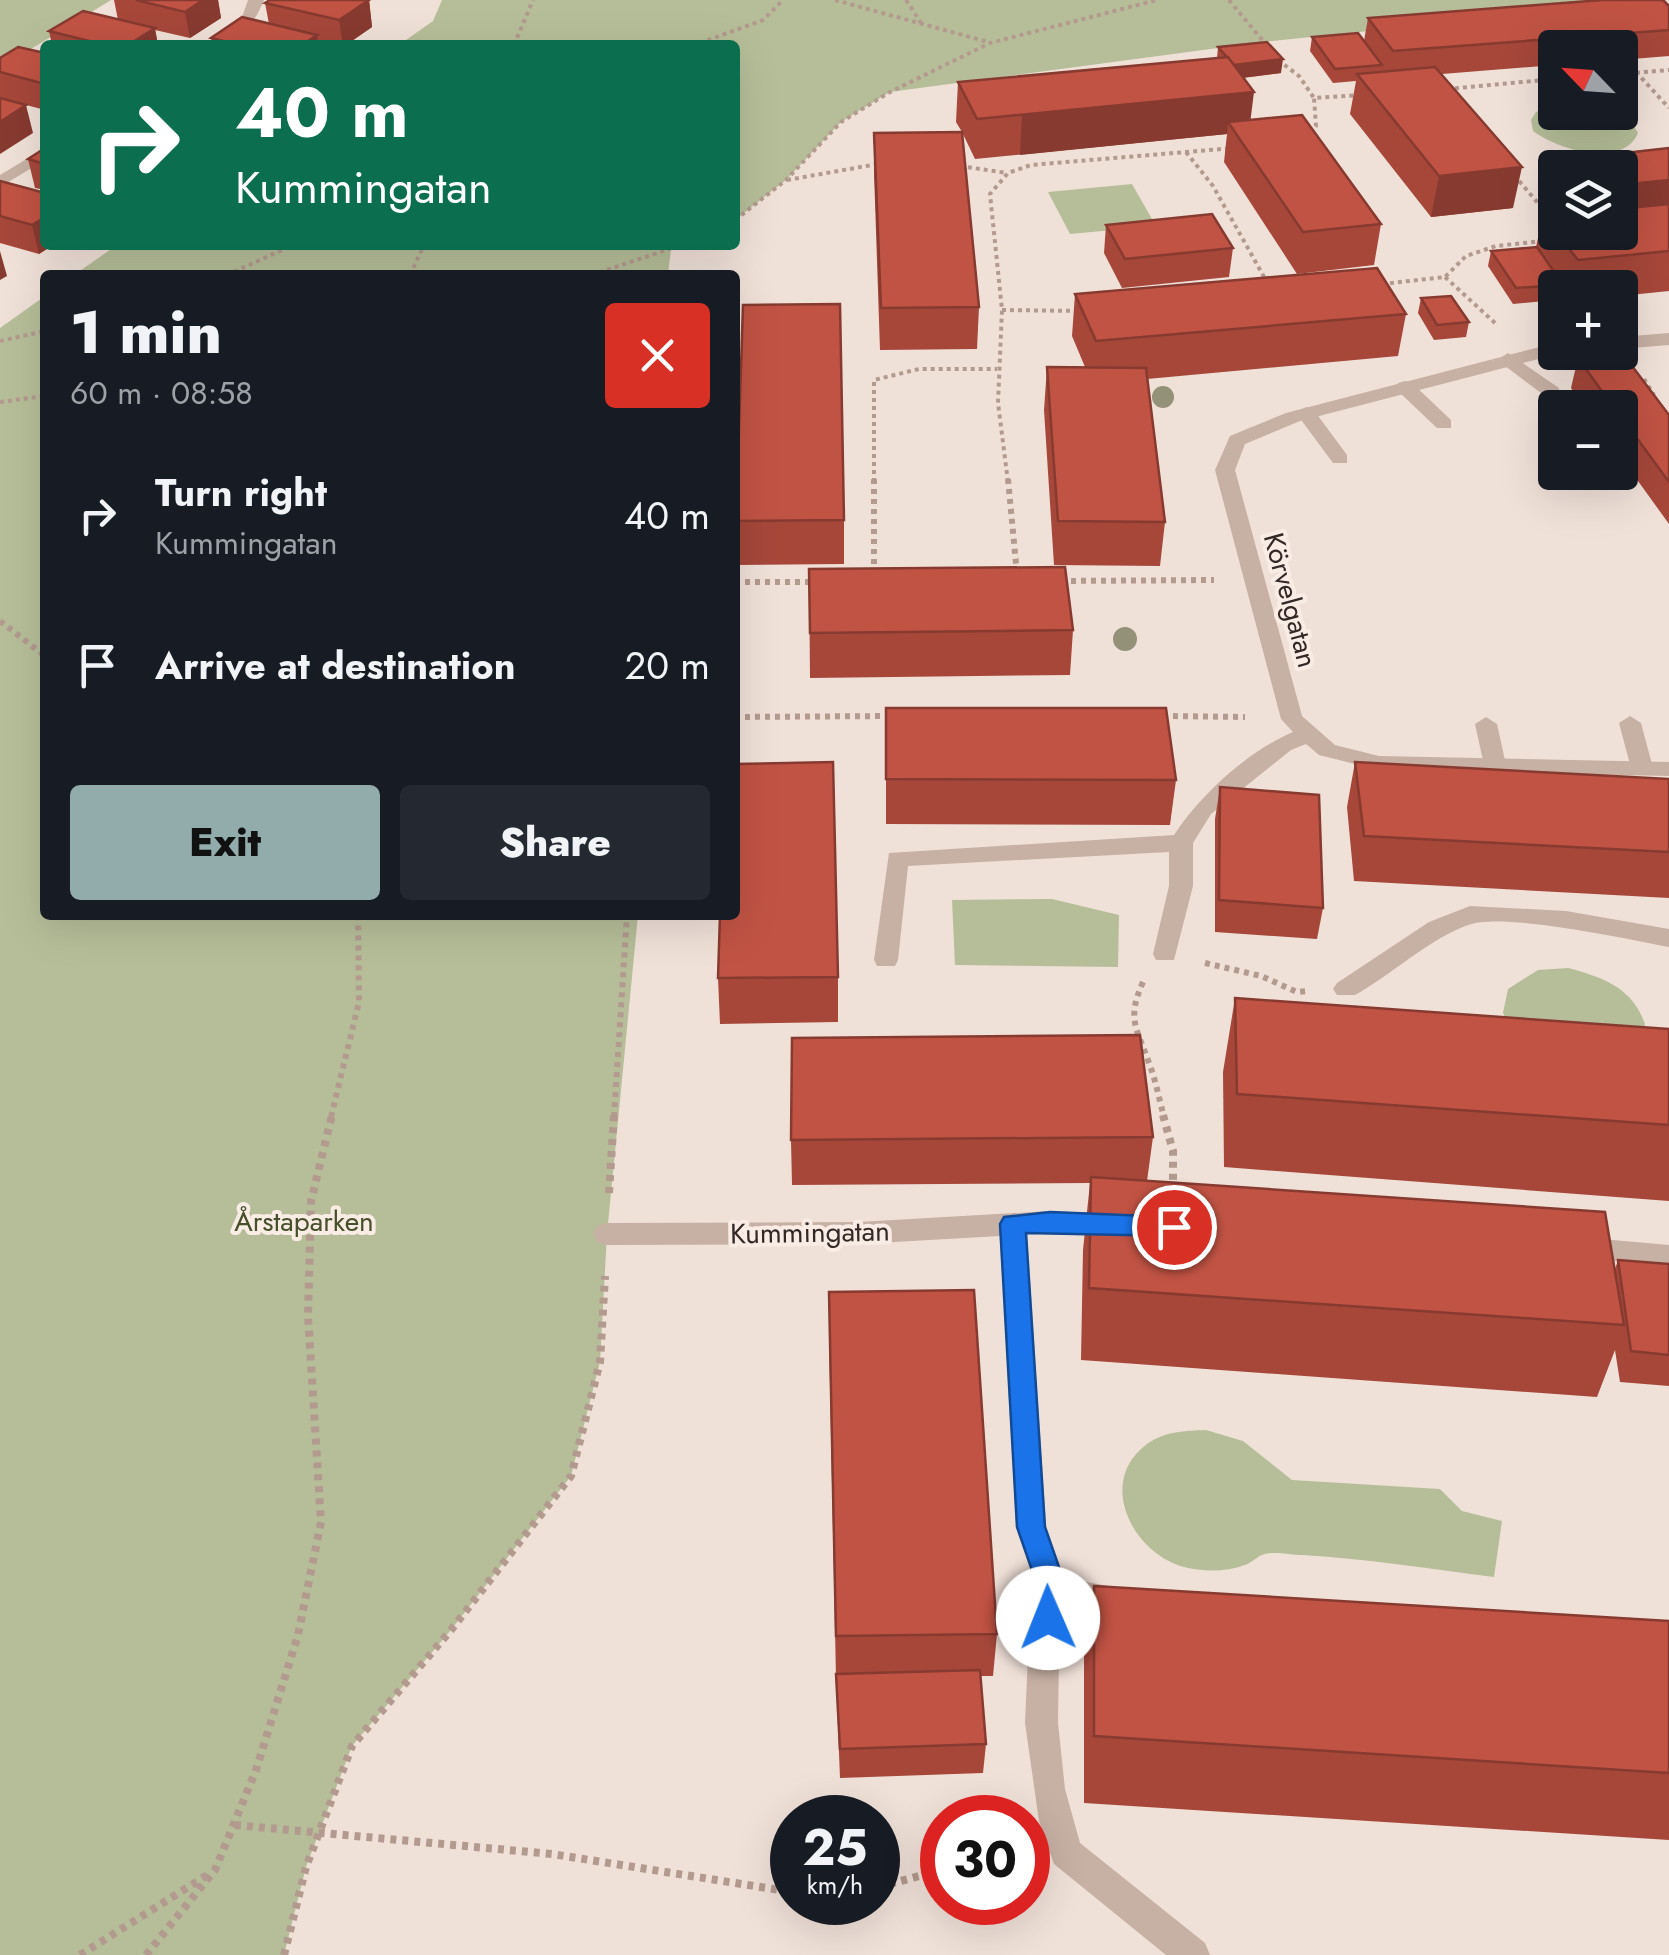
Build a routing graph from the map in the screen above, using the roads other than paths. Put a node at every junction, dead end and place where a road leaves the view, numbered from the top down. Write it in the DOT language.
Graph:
graph roads {
  1 [pos="256,0"];
  2 [pos="220,40"];
  3 [pos="40,156"];
  4 [pos="0,182"];
  5 [pos="1669,339"];
  6 [pos="1638,342"];
  7 [pos="1538,352"];
  8 [pos="1508,359"];
  9 [pos="1405,387"];
  10 [pos="1549,390"];
  11 [pos="1306,413"];
  12 [pos="1444,424"];
  13 [pos="1340,459"];
  14 [pos="1630,722"];
  15 [pos="1486,724"];
  16 [pos="1300,727"];
  17 [pos="1495,766"];
  18 [pos="1642,768"];
  19 [pos="1669,769"];
  20 [pos="1181,843"];
  21 [pos="1669,938"];
  22 [pos="1165,954"];
  23 [pos="886,960"];
  24 [pos="1346,989"];
  25 [pos="1013,1224"];
  26 [pos="1174,1227"];
  27 [pos="607,1234"];
  28 [pos="1543,1244"];
  29 [pos="1669,1256"];
  30 [pos="1053,1590"];
  31 [pos="1148,1604"];
  32 [pos="1193,1955"];
  1 -- 2 [label="street"];
  3 -- 4 [label="street"];
  5 -- 6 [label="street"];
  7 -- 8 [label="street, Körvelgatan"];
  8 -- 9 [label="street, Körvelgatan"];
  8 -- 10 [label="street"];
  9 -- 11 [label="street, Körvelgatan"];
  9 -- 12 [label="street"];
  11 -- 13 [label="street"];
  11 -- 16 [label="street, Körvelgatan"];
  14 -- 18 [label="street"];
  15 -- 17 [label="street"];
  16 -- 17 [label="street"];
  16 -- 20 [label="street"];
  17 -- 18 [label="street"];
  18 -- 19 [label="street"];
  20 -- 22 [label="street"];
  20 -- 23 [label="street"];
  21 -- 24 [label="street"];
  25 -- 26 [label="street, Kummingatan"];
  25 -- 27 [label="street, Kummingatan"];
  25 -- 30 [label="street"];
  28 -- 29 [label="street"];
  30 -- 31 [label="street"];
  30 -- 32 [label="street"];
}
